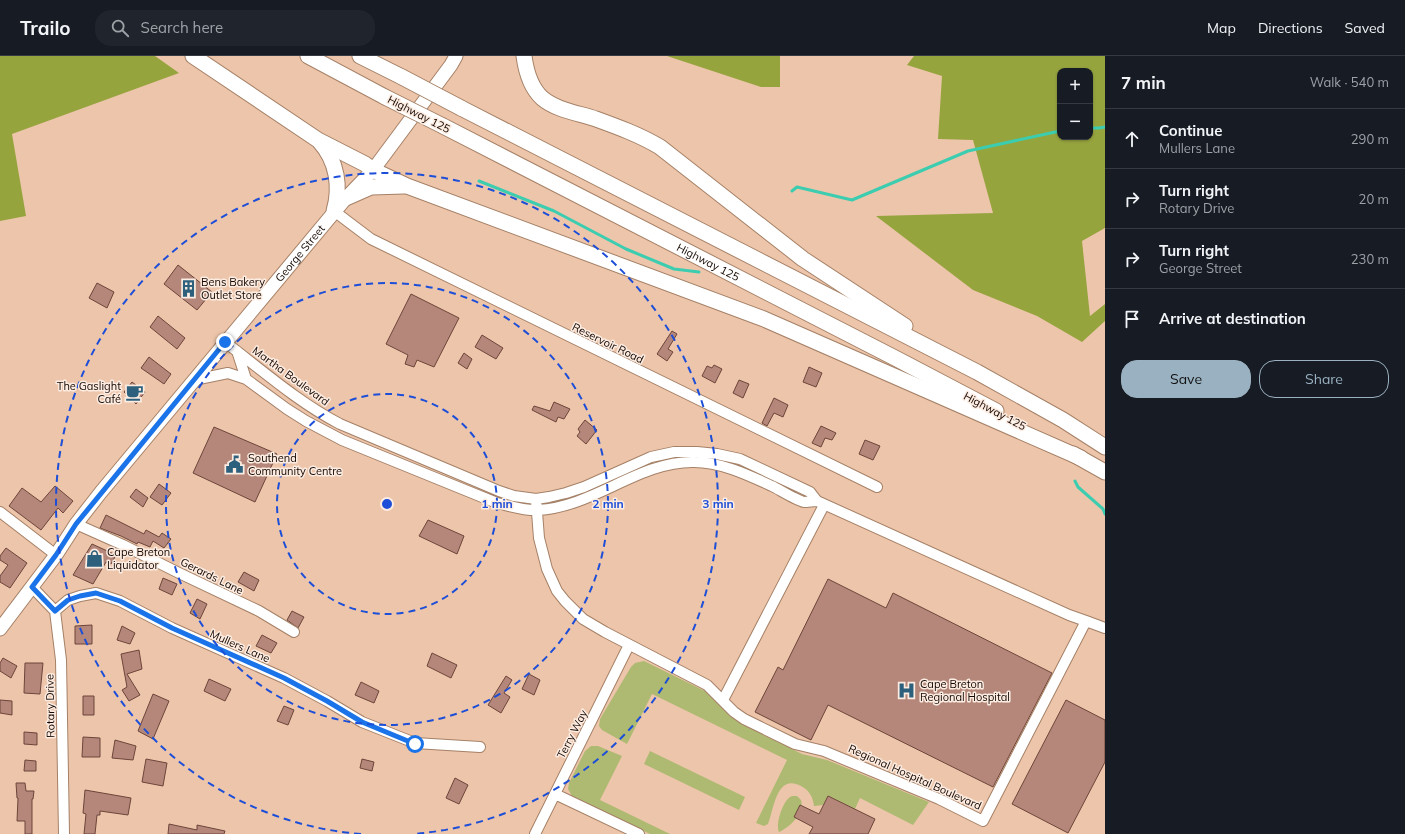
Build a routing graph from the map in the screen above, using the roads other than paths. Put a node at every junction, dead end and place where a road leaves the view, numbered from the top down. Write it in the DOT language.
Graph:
graph roads {
  1 [pos="193,56"];
  2 [pos="308,56"];
  3 [pos="360,56"];
  4 [pos="467,56"];
  5 [pos="524,56"];
  6 [pos="453,60"];
  7 [pos="318,140"];
  8 [pos="373,170"];
  9 [pos="407,186"];
  10 [pos="346,198"];
  11 [pos="334,211"];
  12 [pos="225,342"];
  13 [pos="237,351"];
  14 [pos="977,372"];
  15 [pos="246,379"];
  16 [pos="194,380"];
  17 [pos="1105,447"];
  18 [pos="1081,458"];
  19 [pos="1105,472"];
  20 [pos="877,488"];
  21 [pos="536,499"];
  22 [pos="820,503"];
  23 [pos="536,510"];
  24 [pos="0,512"];
  25 [pos="76,524"];
  26 [pos="56,555"];
  27 [pos="32,587"];
  28 [pos="55,611"];
  29 [pos="1086,621"];
  30 [pos="1105,628"];
  31 [pos="0,629"];
  32 [pos="294,632"];
  33 [pos="629,645"];
  34 [pos="723,700"];
  35 [pos="480,747"];
  36 [pos="555,794"];
  37 [pos="64,834"];
  38 [pos="535,834"];
  39 [pos="639,834"];
  1 -- 7 [label="highway"];
  2 -- 18 [label="highway, Highway 125, bridge"];
  3 -- 14 [label="highway, bridge"];
  4 -- 6 [label="main road, George Street"];
  5 -- 14 [label="highway"];
  6 -- 8 [label="main road, George Street"];
  7 -- 8 [label="highway"];
  7 -- 11 [label="highway"];
  8 -- 9 [label="highway"];
  8 -- 10 [label="main road, George Street"];
  9 -- 10 [label="highway"];
  9 -- 18 [label="highway"];
  10 -- 11 [label="main road, George Street"];
  11 -- 12 [label="main road, George Street"];
  11 -- 20 [label="street, Reservoir Road"];
  12 -- 13 [label="street"];
  12 -- 16 [label="main road, George Street"];
  13 -- 15 [label="street, Martha Boulevard"];
  13 -- 21 [label="street, Martha Boulevard"];
  14 -- 17 [label="highway"];
  15 -- 16 [label="street"];
  15 -- 23 [label="street"];
  16 -- 25 [label="main road, George Street"];
  18 -- 19 [label="highway, Highway 125"];
  21 -- 22 [label="street"];
  21 -- 23 [label="street"];
  22 -- 23 [label="street"];
  22 -- 29 [label="street"];
  22 -- 34 [label="street"];
  23 -- 33 [label="street"];
  24 -- 26 [label="street"];
  25 -- 26 [label="main road, George Street"];
  25 -- 32 [label="street, Gerards Lane"];
  26 -- 27 [label="main road, George Street"];
  27 -- 28 [label="street"];
  27 -- 31 [label="main road, George Street"];
  28 -- 35 [label="street, Mullers Lane"];
  28 -- 37 [label="street, Rotary Drive"];
  29 -- 30 [label="street"];
  29 -- 34 [label="street, Regional Hospital Boulevard"];
  33 -- 34 [label="street, Regional Hospital Boulevard"];
  33 -- 36 [label="street, Terry Way"];
  36 -- 38 [label="street, Terry Way"];
  36 -- 39 [label="street"];
}
